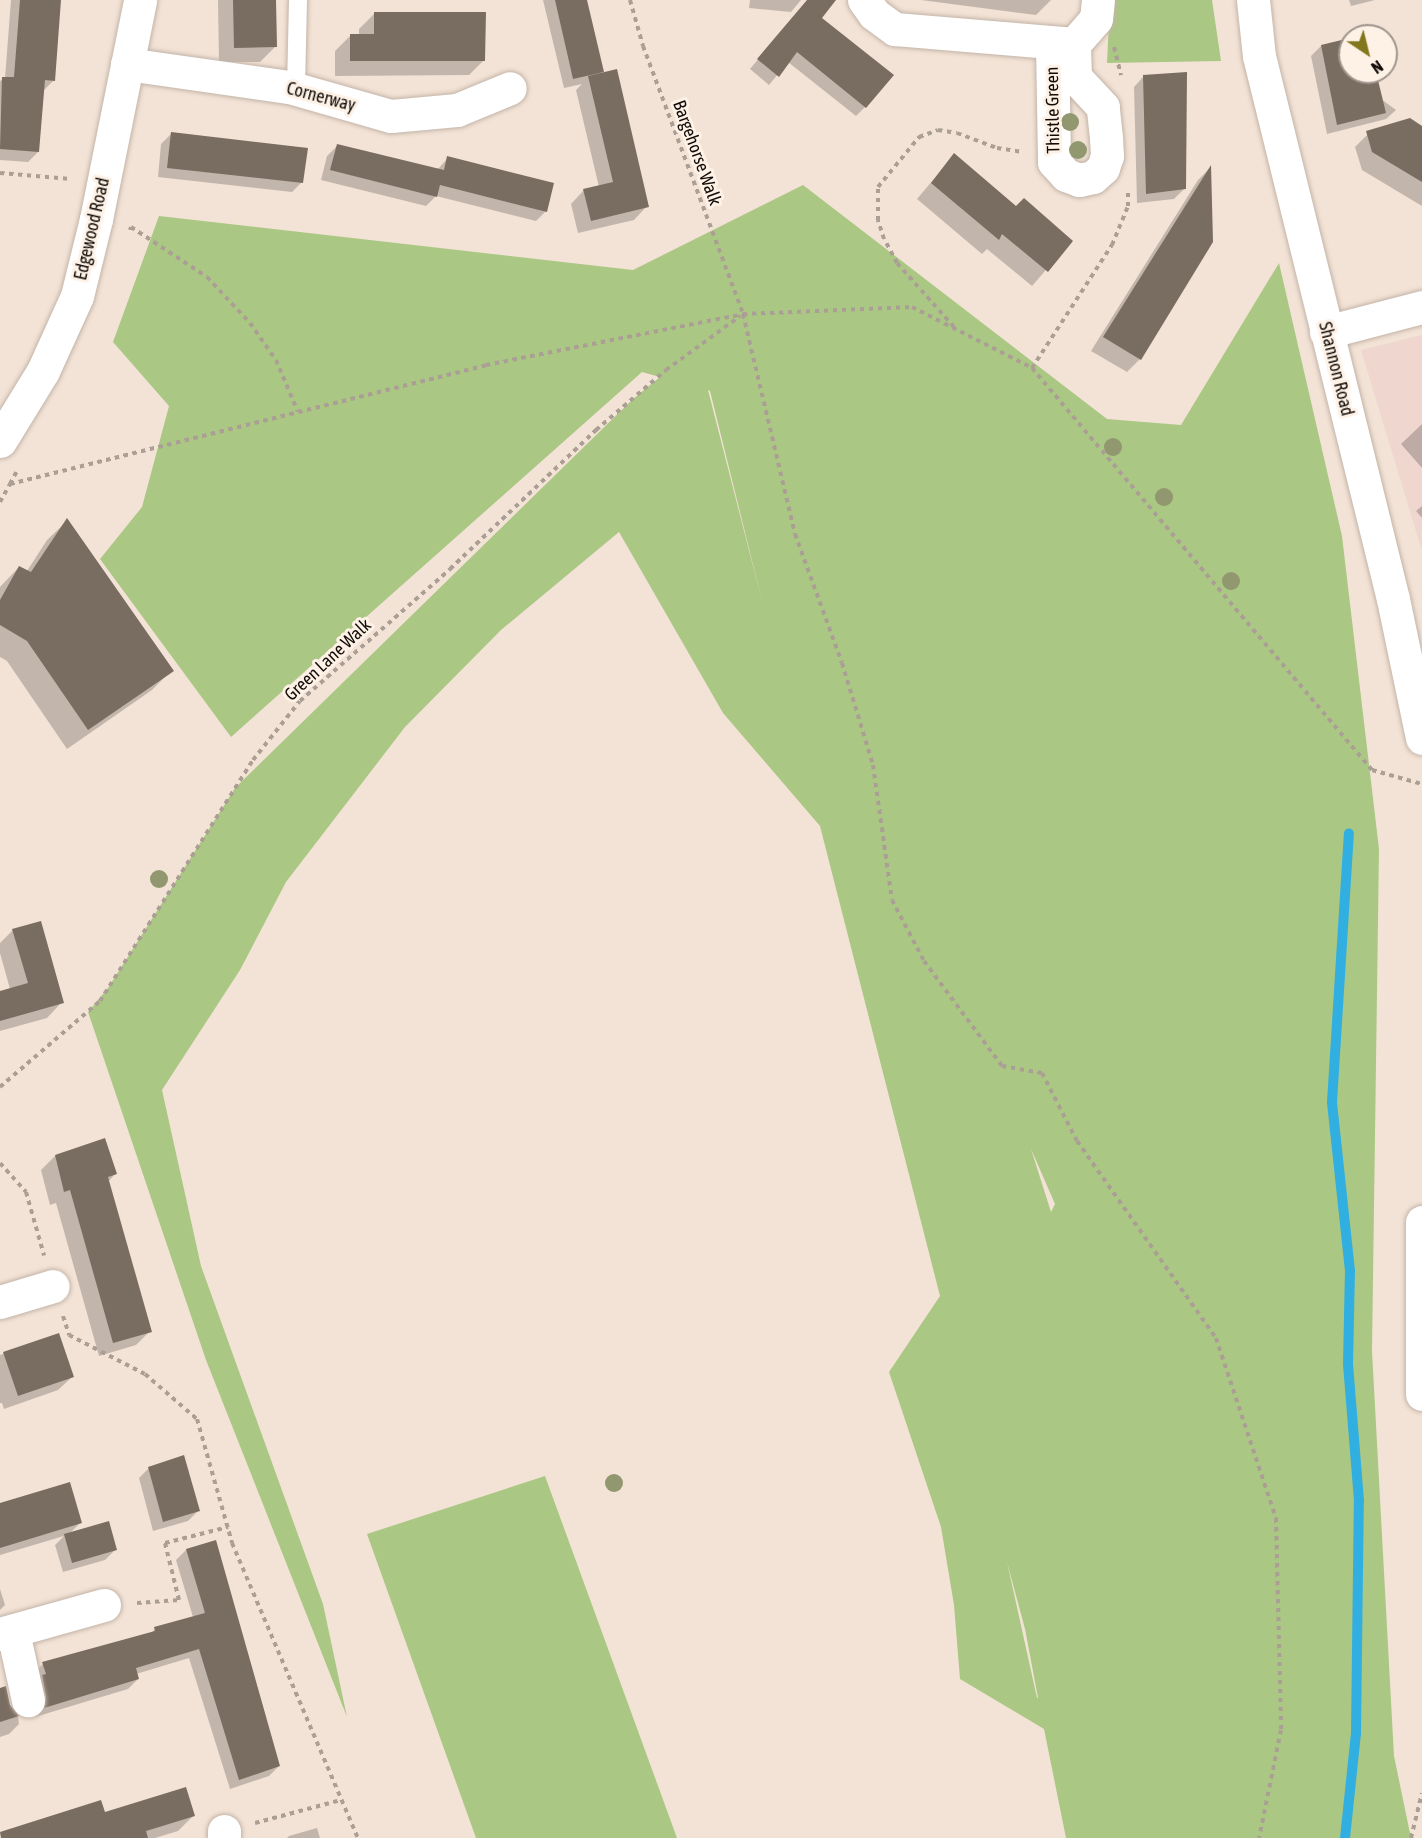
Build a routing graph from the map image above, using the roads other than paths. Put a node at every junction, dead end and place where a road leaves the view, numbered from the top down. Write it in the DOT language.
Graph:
graph roads {
  1 [pos="140,0"];
  2 [pos="298,0"];
  3 [pos="864,0"];
  4 [pos="1098,0"];
  5 [pos="1252,0"];
  6 [pos="1063,44"];
  7 [pos="127,64"];
  8 [pos="296,88"];
  9 [pos="510,88"];
  10 [pos="1422,307"];
  11 [pos="1326,332"];
  12 [pos="11,452"];
  13 [pos="1422,738"];
  14 [pos="1422,1222"];
  15 [pos="53,1286"];
  16 [pos="0,1302"];
  17 [pos="1422,1394"];
  18 [pos="104,1605"];
  19 [pos="6,1633"];
  20 [pos="28,1700"];
  1 -- 7 [label="street, Edgewood Road"];
  2 -- 8 [label="lane"];
  3 -- 6 [label="street, Thistle Green"];
  4 -- 6 [label="street, Thistle Green"];
  5 -- 11 [label="street, Shannon Road"];
  6 -- 6 [label="street, Thistle Green"];
  7 -- 8 [label="street, Cornerway"];
  7 -- 12 [label="street, Edgewood Road"];
  8 -- 9 [label="street, Cornerway"];
  10 -- 11 [label="street"];
  11 -- 13 [label="street, Shannon Road"];
  14 -- 17 [label="street"];
  15 -- 16 [label="street"];
  18 -- 19 [label="street"];
  19 -- 20 [label="street"];
}
